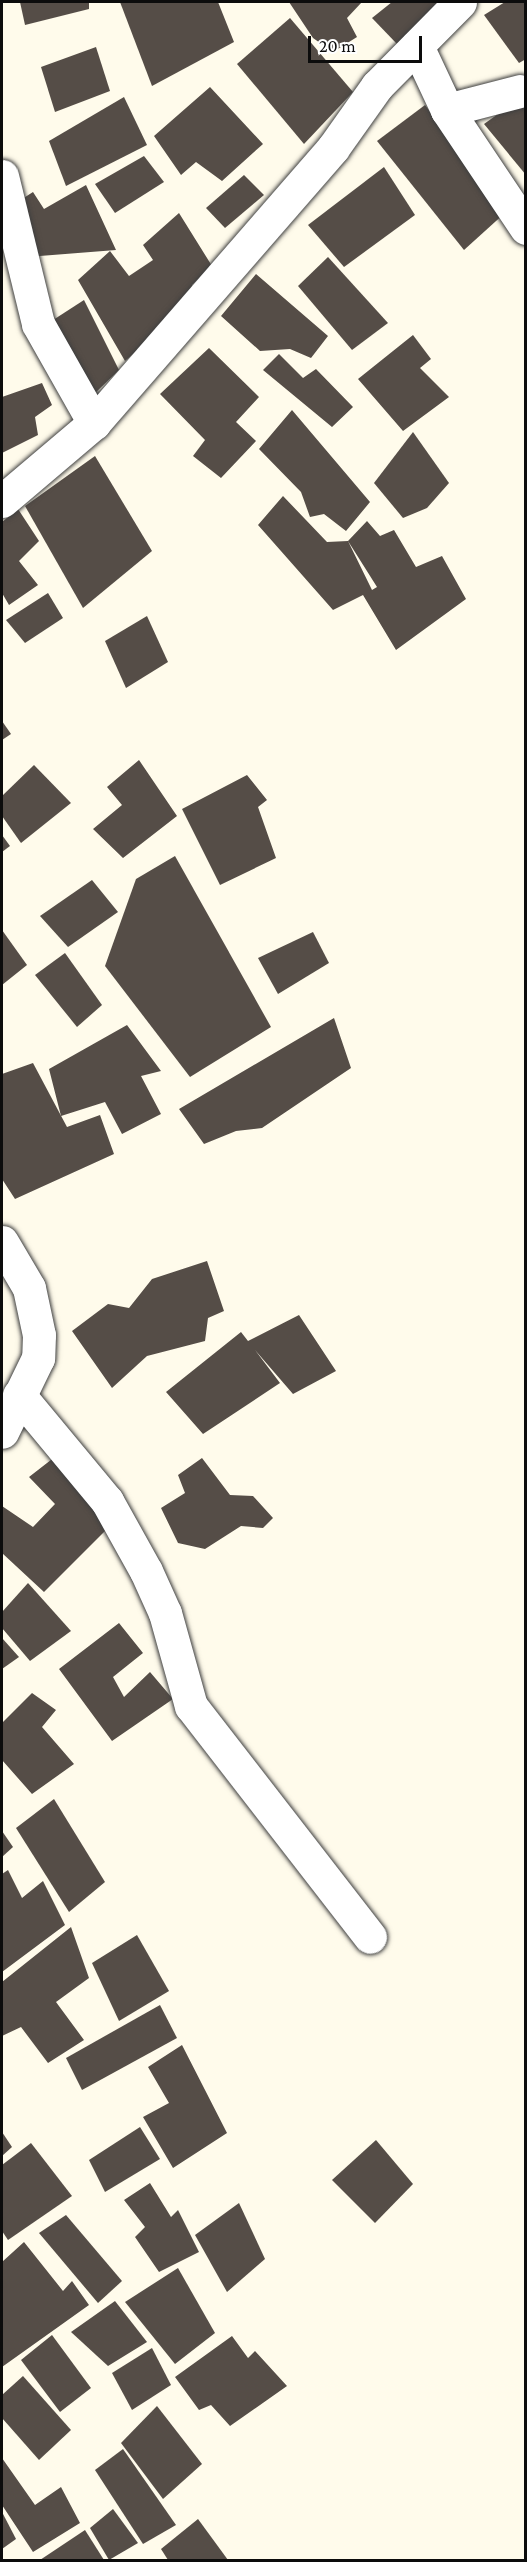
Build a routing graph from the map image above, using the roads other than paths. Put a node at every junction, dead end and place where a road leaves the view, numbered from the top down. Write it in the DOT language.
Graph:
graph roads {
  1 [pos="460,2"];
  2 [pos="417,46"];
  3 [pos="520,91"];
  4 [pos="447,110"];
  5 [pos="2,176"];
  6 [pos="525,228"];
  7 [pos="94,423"];
  8 [pos="2,501"];
  9 [pos="2,1242"];
  10 [pos="19,1395"];
  11 [pos="2,1432"];
  12 [pos="370,1937"];
  1 -- 2 [label="street"];
  2 -- 4 [label="street"];
  2 -- 7 [label="street"];
  3 -- 4 [label="street"];
  4 -- 6 [label="street"];
  5 -- 7 [label="street"];
  7 -- 8 [label="street"];
  9 -- 10 [label="street"];
  10 -- 11 [label="street"];
  10 -- 12 [label="street"];
}
